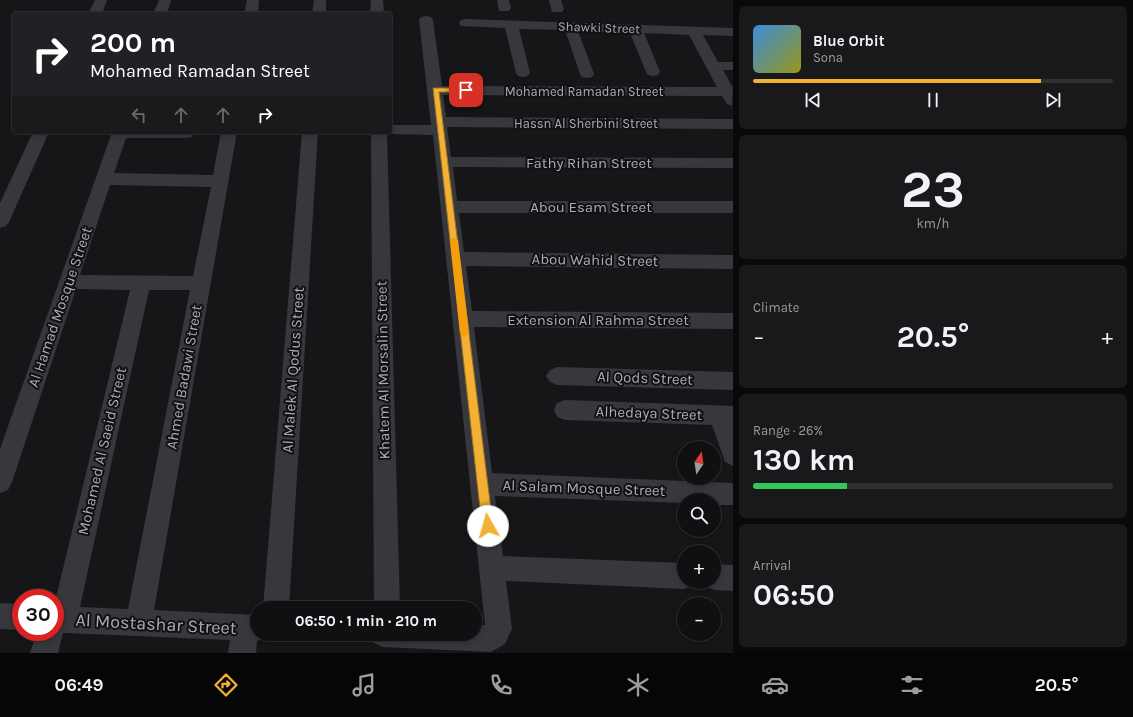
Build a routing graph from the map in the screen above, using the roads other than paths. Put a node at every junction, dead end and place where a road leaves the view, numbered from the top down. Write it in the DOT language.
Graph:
graph roads {
  1 [pos="101,0"];
  2 [pos="165,0"];
  3 [pos="254,0"];
  4 [pos="320,0"];
  5 [pos="377,0"];
  6 [pos="96,12"];
  7 [pos="161,12"];
  8 [pos="251,12"];
  9 [pos="319,12"];
  10 [pos="377,12"];
  11 [pos="426,20"];
  12 [pos="466,23"];
  13 [pos="511,24"];
  14 [pos="570,26"];
  15 [pos="635,29"];
  16 [pos="694,31"];
  17 [pos="733,32"];
  18 [pos="713,66"];
  19 [pos="733,66"];
  20 [pos="523,72"];
  21 [pos="653,72"];
  22 [pos="587,74"];
  23 [pos="435,90"];
  24 [pos="731,95"];
  25 [pos="733,124"];
  26 [pos="440,126"];
  27 [pos="392,130"];
  28 [pos="40,134"];
  29 [pos="120,134"];
  30 [pos="229,134"];
  31 [pos="310,134"];
  32 [pos="379,134"];
  33 [pos="444,162"];
  34 [pos="733,163"];
  35 [pos="104,179"];
  36 [pos="220,181"];
  37 [pos="450,206"];
  38 [pos="733,207"];
  39 [pos="0,222"];
  40 [pos="456,259"];
  41 [pos="733,262"];
  42 [pos="69,282"];
  43 [pos="141,283"];
  44 [pos="201,283"];
  45 [pos="462,319"];
  46 [pos="733,321"];
  47 [pos="557,376"];
  48 [pos="733,381"];
  49 [pos="565,410"];
  50 [pos="727,416"];
  51 [pos="733,455"];
  52 [pos="0,482"];
  53 [pos="483,484"];
  54 [pos="733,494"];
  55 [pos="493,568"];
  56 [pos="677,576"];
  57 [pos="721,577"];
  58 [pos="733,578"];
  59 [pos="64,592"];
  60 [pos="276,601"];
  61 [pos="387,601"];
  62 [pos="0,616"];
  63 [pos="12,617"];
  64 [pos="139,623"];
  65 [pos="64,624"];
  66 [pos="248,636"];
  67 [pos="49,641"];
  68 [pos="425,641"];
  69 [pos="446,645"];
  70 [pos="44,653"];
  1 -- 6 [label="street"];
  2 -- 7 [label="street"];
  3 -- 8 [label="street"];
  4 -- 9 [label="street"];
  5 -- 10 [label="street"];
  11 -- 23 [label="street"];
  12 -- 13 [label="street, Shawki Street"];
  13 -- 14 [label="street, Shawki Street"];
  13 -- 20 [label="street"];
  14 -- 15 [label="street, Shawki Street"];
  14 -- 22 [label="street"];
  15 -- 16 [label="street, Shawki Street"];
  15 -- 21 [label="street"];
  16 -- 17 [label="street, Shawki Street"];
  16 -- 18 [label="street"];
  18 -- 19 [label="street"];
  18 -- 24 [label="street"];
  23 -- 24 [label="street, Mohamed Ramadan Street"];
  23 -- 26 [label="street"];
  25 -- 26 [label="street, Hassn Al Sherbini Street"];
  26 -- 27 [label="street, Hassn Al Sherbini Street"];
  26 -- 33 [label="street"];
  28 -- 39 [label="street"];
  29 -- 35 [label="street, Al Hamad Mosque Street"];
  30 -- 36 [label="street, Ahmed Badawi Street"];
  31 -- 60 [label="street, Al Malek Al Qodus Street"];
  32 -- 61 [label="street, Khatem Al Morsalin Street"];
  33 -- 34 [label="street, Fathy Rihan Street"];
  33 -- 37 [label="street"];
  35 -- 36 [label="street"];
  35 -- 42 [label="street, Al Hamad Mosque Street"];
  36 -- 44 [label="street, Ahmed Badawi Street"];
  37 -- 38 [label="street, Abou Esam Street"];
  37 -- 40 [label="street"];
  40 -- 41 [label="street, Abou Wahid Street"];
  40 -- 45 [label="street"];
  42 -- 43 [label="street"];
  42 -- 52 [label="street, Al Hamad Mosque Street"];
  43 -- 44 [label="street"];
  43 -- 59 [label="street, Mohamed Al Saeid Street"];
  44 -- 64 [label="street, Ahmed Badawi Street"];
  45 -- 46 [label="street, Extension Al Rahma Street"];
  45 -- 53 [label="street"];
  47 -- 48 [label="street, Al Qods Street"];
  49 -- 50 [label="street, Alhedaya Street"];
  50 -- 51 [label="street"];
  53 -- 54 [label="street, Al Salam Mosque Street"];
  53 -- 55 [label="street"];
  55 -- 56 [label="street"];
  55 -- 69 [label="street"];
  57 -- 58 [label="street"];
  62 -- 63 [label="street"];
  64 -- 65 [label="street, Al Mostashar Street"];
  64 -- 66 [label="street, Al Mostashar Street"];
  67 -- 70 [label="street, Mohamed Al Saeid Street"];
  68 -- 69 [label="street"];
}
